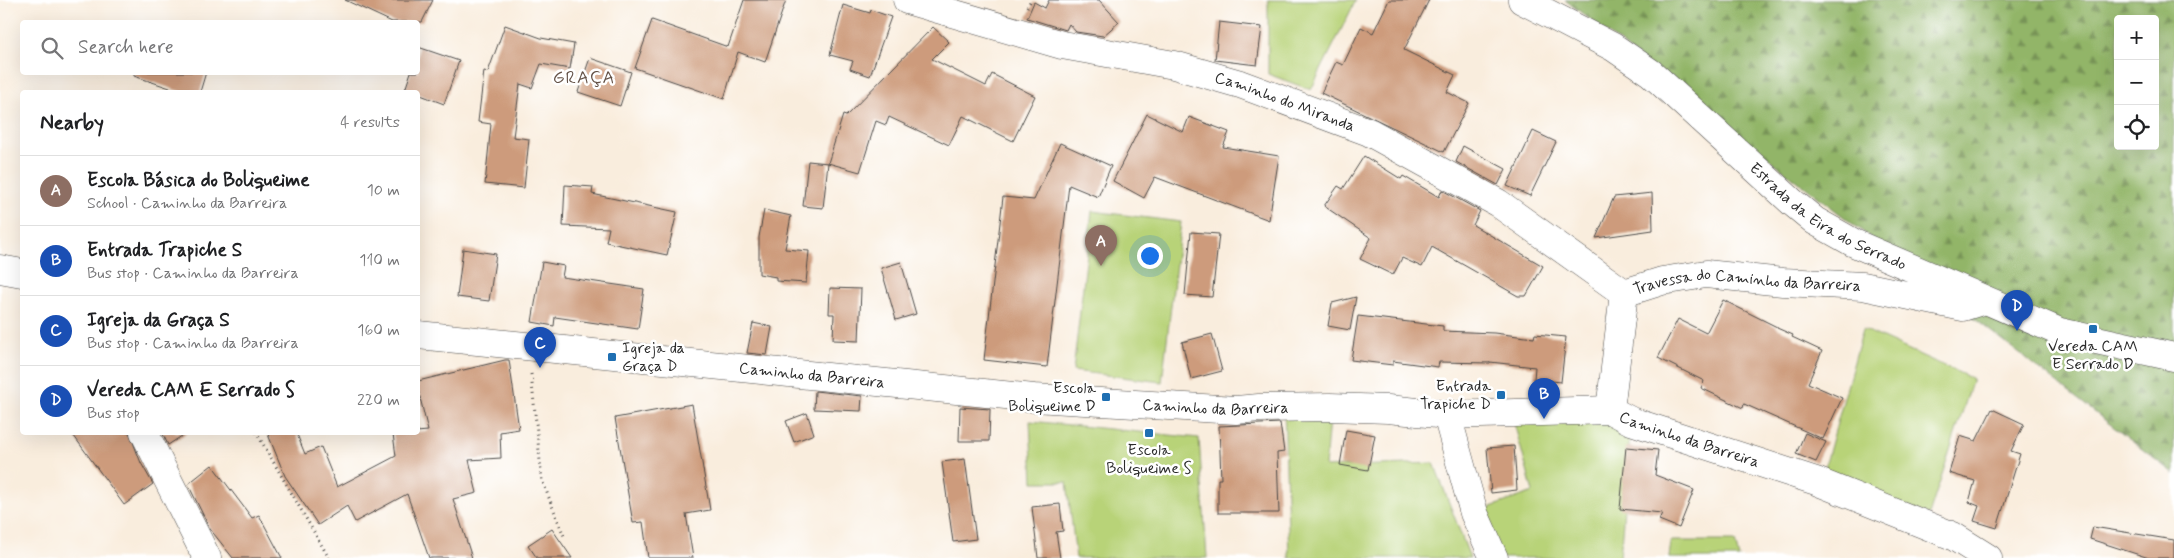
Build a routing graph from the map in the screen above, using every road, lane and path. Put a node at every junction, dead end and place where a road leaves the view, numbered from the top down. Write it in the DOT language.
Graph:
graph roads {
  1 [pos="907,0"];
  2 [pos="1522,0"];
  3 [pos="0,269"];
  4 [pos="20,273"];
  5 [pos="1624,293"];
  6 [pos="1985,300"];
  7 [pos="420,335"];
  8 [pos="528,346"];
  9 [pos="2174,356"];
  10 [pos="1610,410"];
  11 [pos="1447,415"];
  12 [pos="146,435"];
  13 [pos="258,435"];
  14 [pos="564,536"];
  15 [pos="207,558"];
  16 [pos="329,558"];
  17 [pos="1494,558"];
  18 [pos="1988,558"];
  1 -- 5 [label="street, Caminho do Miranda"];
  2 -- 6 [label="street, Estrada da Eira do Serrado"];
  3 -- 4 [label="street"];
  5 -- 6 [label="street, Travessa do Caminho da Barreira"];
  5 -- 10 [label="street, Travessa do Caminho da Barreira"];
  6 -- 9 [label="street, Estrada da Eira do Serrado"];
  7 -- 8 [label="street, Caminho da Barreira"];
  8 -- 11 [label="street, Caminho da Barreira"];
  8 -- 14 [label="path"];
  10 -- 11 [label="street, Caminho da Barreira"];
  10 -- 18 [label="street, Caminho da Barreira"];
  11 -- 17 [label="street"];
  12 -- 15 [label="street"];
  13 -- 16 [label="path"];
}
